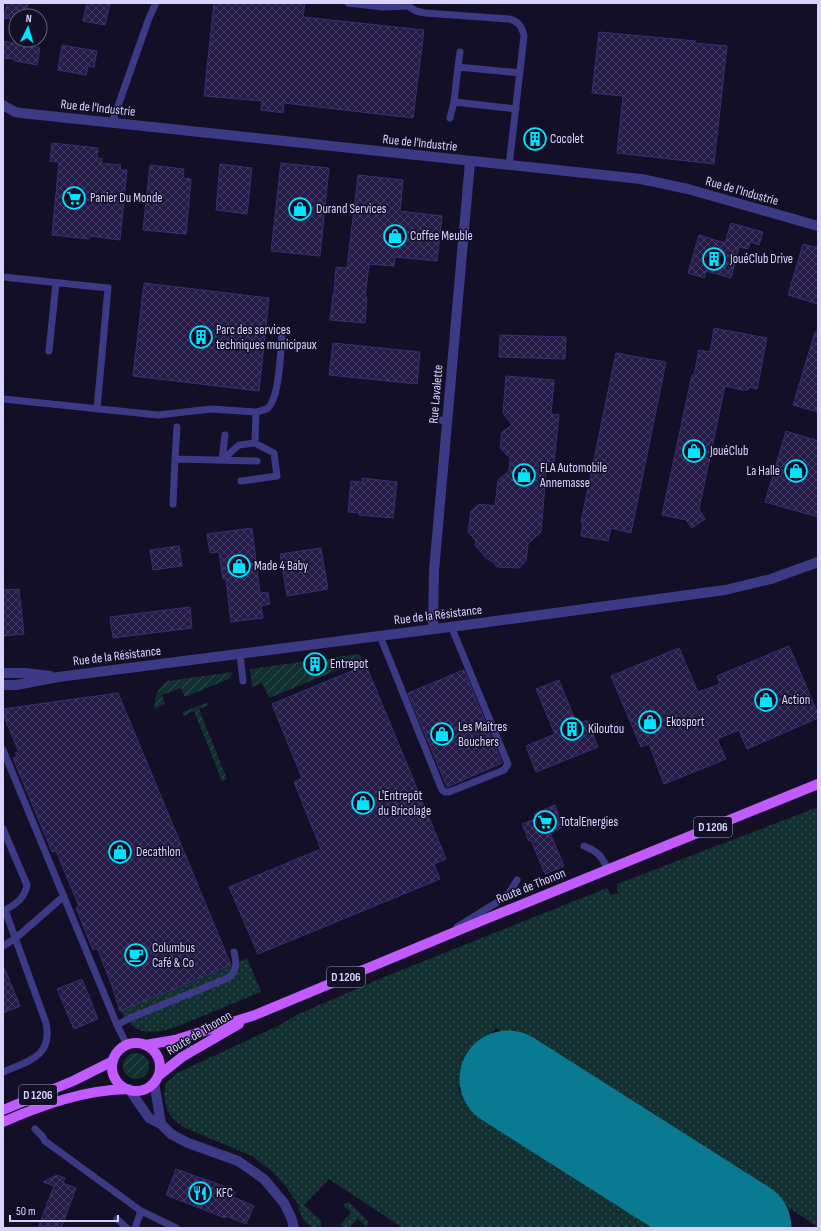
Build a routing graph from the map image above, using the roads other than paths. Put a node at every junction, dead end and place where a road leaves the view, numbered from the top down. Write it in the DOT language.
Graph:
graph roads {
  1 [pos="156,3"];
  2 [pos="348,3"];
  3 [pos="405,4"];
  4 [pos="460,52"];
  5 [pos="458,67"];
  6 [pos="520,73"];
  7 [pos="454,102"];
  8 [pos="3,105"];
  9 [pos="516,108"];
  10 [pos="15,112"];
  11 [pos="3,115"];
  12 [pos="450,118"];
  13 [pos="112,123"];
  14 [pos="470,162"];
  15 [pos="509,166"];
  16 [pos="818,226"];
  17 [pos="3,277"];
  18 [pos="56,283"];
  19 [pos="282,331"];
  20 [pos="49,351"];
  21 [pos="3,399"];
  22 [pos="97,409"];
  23 [pos="256,412"];
  24 [pos="432,420"];
  25 [pos="447,421"];
  26 [pos="178,426"];
  27 [pos="225,436"];
  28 [pos="255,443"];
  29 [pos="175,459"];
  30 [pos="222,460"];
  31 [pos="257,461"];
  32 [pos="242,480"];
  33 [pos="173,504"];
  34 [pos="818,562"];
  35 [pos="451,626"];
  36 [pos="433,629"];
  37 [pos="380,636"];
  38 [pos="240,654"];
  39 [pos="3,673"];
  40 [pos="58,677"];
  41 [pos="243,681"];
  42 [pos="3,685"];
  43 [pos="3,751"];
  44 [pos="818,784"];
  45 [pos="3,829"];
  46 [pos="584,846"];
  47 [pos="608,869"];
  48 [pos="517,880"];
  49 [pos="64,896"];
  50 [pos="4,910"];
  51 [pos="16,938"];
  52 [pos="436,940"];
  53 [pos="3,946"];
  54 [pos="234,952"];
  55 [pos="255,1015"];
  56 [pos="117,1025"];
  57 [pos="127,1045"];
  58 [pos="145,1045"];
  59 [pos="113,1061"];
  60 [pos="3,1072"];
  61 [pos="156,1079"];
  62 [pos="128,1089"];
  63 [pos="3,1110"];
  64 [pos="3,1122"];
  65 [pos="161,1124"];
  66 [pos="35,1129"];
  67 [pos="141,1212"];
  68 [pos="117,1219"];
  69 [pos="127,1228"];
  70 [pos="135,1228"];
  71 [pos="176,1228"];
  72 [pos="294,1228"];
  1 -- 13 [label="lane"];
  2 -- 3 [label="lane"];
  3 -- 6 [label="lane"];
  4 -- 5 [label="lane"];
  5 -- 6 [label="lane"];
  5 -- 7 [label="lane"];
  6 -- 9 [label="lane"];
  7 -- 9 [label="lane"];
  7 -- 12 [label="lane"];
  8 -- 10 [label="street, Rue de l'Industrie"];
  9 -- 15 [label="lane"];
  10 -- 11 [label="street, Rue de l'Industrie"];
  10 -- 13 [label="street, Rue de l'Industrie"];
  13 -- 14 [label="street, Rue de l'Industrie"];
  14 -- 15 [label="street, Rue de l'Industrie"];
  14 -- 25 [label="street, Rue Lavalette"];
  15 -- 16 [label="street, Rue de l'Industrie"];
  17 -- 18 [label="lane"];
  18 -- 20 [label="lane"];
  18 -- 22 [label="lane"];
  19 -- 23 [label="lane"];
  21 -- 22 [label="lane"];
  22 -- 23 [label="lane"];
  23 -- 28 [label="lane"];
  24 -- 25 [label="lane"];
  25 -- 36 [label="street, Rue Lavalette"];
  26 -- 29 [label="lane"];
  27 -- 30 [label="lane"];
  28 -- 30 [label="lane"];
  28 -- 32 [label="lane"];
  29 -- 30 [label="lane"];
  29 -- 33 [label="lane"];
  30 -- 31 [label="lane"];
  34 -- 35 [label="street, Rue de la Résistance"];
  35 -- 36 [label="street, Rue de la Résistance"];
  35 -- 37 [label="lane"];
  36 -- 37 [label="street, Rue de la Résistance"];
  37 -- 38 [label="street, Rue de la Résistance"];
  38 -- 40 [label="street, Rue de la Résistance"];
  38 -- 41 [label="lane"];
  39 -- 40 [label="street, Rue de la Résistance"];
  40 -- 42 [label="street, Rue de la Résistance"];
  43 -- 49 [label="lane"];
  44 -- 47 [label="main road, Route de Thonon / D 1206"];
  45 -- 50 [label="lane"];
  46 -- 47 [label="lane"];
  47 -- 52 [label="main road, Route de Thonon / D 1206"];
  48 -- 52 [label="lane"];
  49 -- 51 [label="lane"];
  49 -- 56 [label="lane"];
  50 -- 51 [label="lane"];
  51 -- 53 [label="lane"];
  51 -- 60 [label="lane"];
  52 -- 55 [label="main road, Route de Thonon / D 1206"];
  54 -- 56 [label="lane"];
  55 -- 58 [label="main road, Route de Thonon / D 1206"];
  55 -- 61 [label="main road, Route de Thonon / D 1206"];
  56 -- 57 [label="lane"];
  57 -- 58 [label="main road"];
  57 -- 59 [label="main road"];
  58 -- 61 [label="main road"];
  59 -- 62 [label="main road"];
  59 -- 63 [label="main road, D 1206"];
  61 -- 62 [label="main road"];
  61 -- 65 [label="street"];
  62 -- 64 [label="main road, D 1206"];
  62 -- 65 [label="street"];
  65 -- 72 [label="street"];
  66 -- 67 [label="lane"];
  67 -- 70 [label="lane"];
  67 -- 71 [label="lane"];
  68 -- 69 [label="lane"];
}
